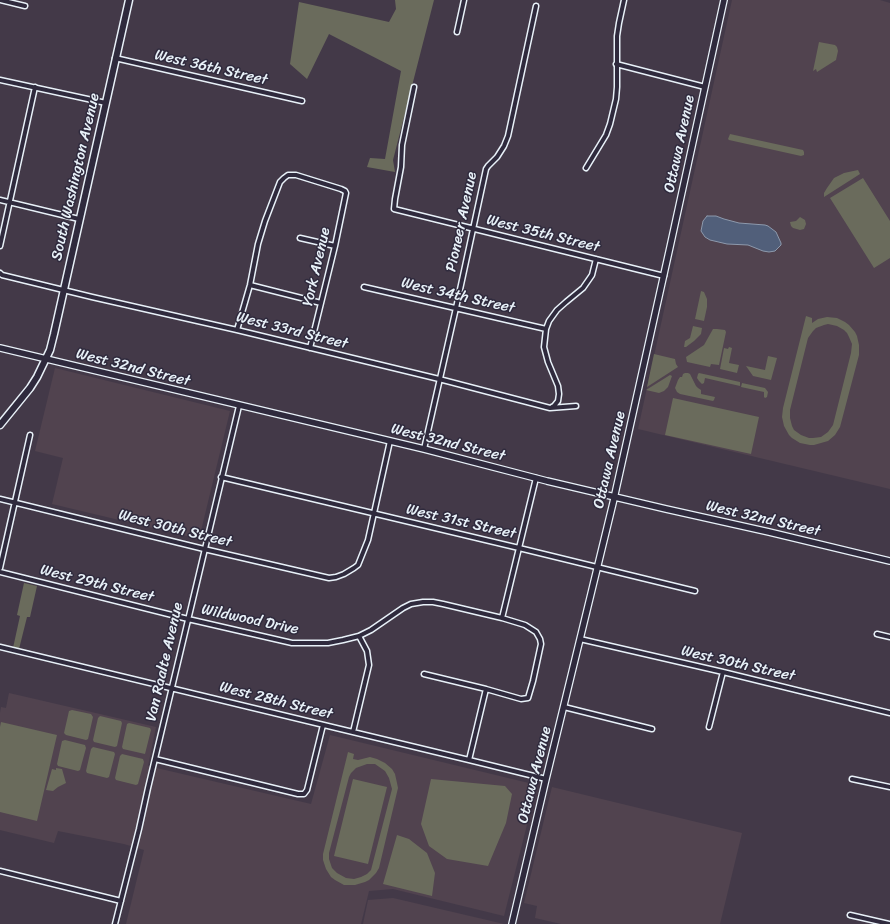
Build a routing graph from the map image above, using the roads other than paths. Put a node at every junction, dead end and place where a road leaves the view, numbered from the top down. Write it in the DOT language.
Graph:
graph roads {
  1 [pos="0,0"];
  2 [pos="129,0"];
  3 [pos="464,0"];
  4 [pos="624,0"];
  5 [pos="724,0"];
  6 [pos="25,6"];
  7 [pos="536,6"];
  8 [pos="456,32"];
  9 [pos="115,58"];
  10 [pos="616,64"];
  11 [pos="0,80"];
  12 [pos="35,87"];
  13 [pos="414,87"];
  14 [pos="705,87"];
  15 [pos="302,101"];
  16 [pos="106,103"];
  17 [pos="586,168"];
  18 [pos="0,200"];
  19 [pos="10,202"];
  20 [pos="79,219"];
  21 [pos="473,229"];
  22 [pos="300,238"];
  23 [pos="0,246"];
  24 [pos="334,246"];
  25 [pos="596,259"];
  26 [pos="1,274"];
  27 [pos="664,276"];
  28 [pos="250,285"];
  29 [pos="364,287"];
  30 [pos="64,289"];
  31 [pos="321,303"];
  32 [pos="456,308"];
  33 [pos="546,329"];
  34 [pos="237,330"];
  35 [pos="0,348"];
  36 [pos="310,348"];
  37 [pos="46,359"];
  38 [pos="439,379"];
  39 [pos="239,406"];
  40 [pos="576,406"];
  41 [pos="550,408"];
  42 [pos="0,424"];
  43 [pos="30,435"];
  44 [pos="390,441"];
  45 [pos="424,449"];
  46 [pos="221,477"];
  47 [pos="536,478"];
  48 [pos="614,497"];
  49 [pos="0,499"];
  50 [pos="15,503"];
  51 [pos="373,513"];
  52 [pos="518,548"];
  53 [pos="204,549"];
  54 [pos="890,561"];
  55 [pos="597,567"];
  56 [pos="0,568"];
  57 [pos="0,572"];
  58 [pos="695,591"];
  59 [pos="502,618"];
  60 [pos="188,619"];
  61 [pos="877,634"];
  62 [pos="359,636"];
  63 [pos="890,637"];
  64 [pos="580,639"];
  65 [pos="0,647"];
  66 [pos="723,672"];
  67 [pos="424,674"];
  68 [pos="172,688"];
  69 [pos="486,689"];
  70 [pos="564,707"];
  71 [pos="890,713"];
  72 [pos="323,725"];
  73 [pos="709,727"];
  74 [pos="652,729"];
  75 [pos="353,732"];
  76 [pos="155,759"];
  77 [pos="469,760"];
  78 [pos="852,778"];
  79 [pos="546,779"];
  80 [pos="890,788"];
  81 [pos="0,871"];
  82 [pos="121,901"];
  83 [pos="850,915"];
  84 [pos="115,924"];
  85 [pos="512,924"];
  86 [pos="889,924"];
  1 -- 6 [label="street"];
  2 -- 9 [label="main road, South Washington Avenue"];
  3 -- 8 [label="street"];
  4 -- 10 [label="street"];
  5 -- 14 [label="street, Ottawa Avenue"];
  7 -- 21 [label="street, Pioneer Avenue"];
  9 -- 15 [label="street, West 36th Street"];
  9 -- 16 [label="main road, South Washington Avenue"];
  10 -- 14 [label="street"];
  10 -- 17 [label="street"];
  11 -- 12 [label="street"];
  12 -- 16 [label="street"];
  12 -- 19 [label="street"];
  13 -- 21 [label="street, West 35th Street"];
  14 -- 27 [label="street, Ottawa Avenue"];
  16 -- 20 [label="main road, South Washington Avenue"];
  18 -- 19 [label="street"];
  19 -- 20 [label="street"];
  19 -- 23 [label="street"];
  20 -- 30 [label="main road, South Washington Avenue"];
  21 -- 25 [label="street, West 35th Street"];
  21 -- 32 [label="street, Pioneer Avenue"];
  22 -- 24 [label="street"];
  24 -- 28 [label="street, York Avenue"];
  24 -- 31 [label="street, York Avenue"];
  25 -- 27 [label="street, West 35th Street"];
  25 -- 33 [label="street"];
  26 -- 30 [label="street, West 33rd Street"];
  27 -- 48 [label="street, Ottawa Avenue"];
  28 -- 31 [label="street"];
  28 -- 34 [label="street"];
  29 -- 32 [label="street, West 34th Street"];
  30 -- 34 [label="street, West 33rd Street"];
  30 -- 37 [label="main road, South Washington Avenue"];
  31 -- 36 [label="street, York Avenue"];
  32 -- 33 [label="street, West 34th Street"];
  32 -- 38 [label="street, Pioneer Avenue"];
  33 -- 41 [label="street"];
  34 -- 36 [label="street, West 33rd Street"];
  35 -- 37 [label="street, West 32nd Street"];
  36 -- 38 [label="street, West 33rd Street"];
  37 -- 39 [label="street, West 32nd Street"];
  37 -- 42 [label="main road, South Washington Avenue"];
  38 -- 41 [label="street, West 33rd Street"];
  38 -- 45 [label="street, Pioneer Avenue"];
  39 -- 44 [label="street, West 32nd Street"];
  39 -- 46 [label="street, Van Raalte Avenue"];
  40 -- 41 [label="street, West 33rd Street"];
  43 -- 50 [label="street"];
  44 -- 45 [label="street, West 32nd Street"];
  44 -- 51 [label="street"];
  45 -- 47 [label="street, West 32nd Street"];
  46 -- 51 [label="street, West 31st Street"];
  46 -- 53 [label="street, Van Raalte Avenue"];
  47 -- 48 [label="street, West 32nd Street"];
  47 -- 52 [label="street"];
  48 -- 54 [label="street, West 32nd Street"];
  48 -- 55 [label="street, Ottawa Avenue"];
  49 -- 50 [label="street, West 30th Street"];
  50 -- 53 [label="street, West 30th Street"];
  50 -- 56 [label="street"];
  51 -- 52 [label="street, West 31st Street"];
  51 -- 53 [label="street, West 30th Street"];
  52 -- 55 [label="street, West 31st Street"];
  52 -- 59 [label="street"];
  53 -- 60 [label="street, Van Raalte Avenue"];
  55 -- 58 [label="street, West 31st Street"];
  55 -- 64 [label="street, Ottawa Avenue"];
  57 -- 60 [label="street, West 29th Street"];
  59 -- 62 [label="street, Wildwood Drive"];
  59 -- 69 [label="street, Wildwood Drive"];
  60 -- 62 [label="street, Wildwood Drive"];
  60 -- 68 [label="street, Van Raalte Avenue"];
  61 -- 63 [label="street"];
  62 -- 75 [label="street"];
  64 -- 66 [label="street, West 30th Street"];
  64 -- 70 [label="street, Ottawa Avenue"];
  65 -- 68 [label="street, West 28th Street"];
  66 -- 71 [label="street, West 30th Street"];
  66 -- 73 [label="street"];
  67 -- 69 [label="street"];
  68 -- 72 [label="street, West 28th Street"];
  68 -- 76 [label="street, Van Raalte Avenue"];
  69 -- 77 [label="street"];
  70 -- 74 [label="street"];
  70 -- 79 [label="street, Ottawa Avenue"];
  72 -- 75 [label="street, West 28th Street"];
  72 -- 76 [label="street"];
  75 -- 77 [label="street, West 28th Street"];
  76 -- 82 [label="street, Van Raalte Avenue"];
  77 -- 79 [label="street, West 28th Street"];
  78 -- 80 [label="street"];
  79 -- 85 [label="street, Ottawa Avenue"];
  81 -- 82 [label="street"];
  82 -- 84 [label="street, Van Raalte Avenue"];
  83 -- 86 [label="street"];
}
